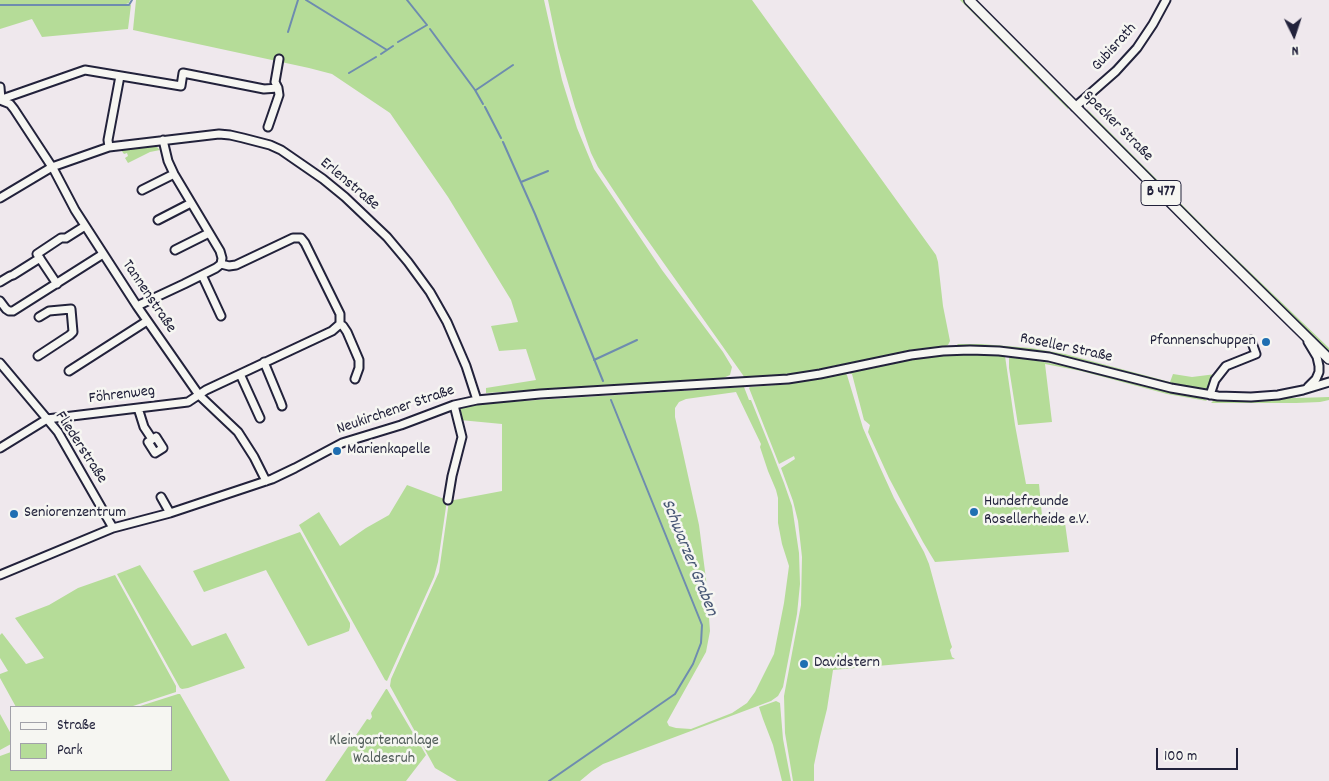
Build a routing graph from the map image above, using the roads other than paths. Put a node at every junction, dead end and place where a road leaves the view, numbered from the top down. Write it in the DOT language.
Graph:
graph roads {
  1 [pos="969,0"];
  2 [pos="1166,0"];
  3 [pos="279,59"];
  4 [pos="120,76"];
  5 [pos="0,87"];
  6 [pos="278,88"];
  7 [pos="1,100"];
  8 [pos="1075,107"];
  9 [pos="268,127"];
  10 [pos="163,140"];
  11 [pos="109,147"];
  12 [pos="52,167"];
  13 [pos="174,174"];
  14 [pos="142,190"];
  15 [pos="0,198"];
  16 [pos="191,203"];
  17 [pos="158,220"];
  18 [pos="85,226"];
  19 [pos="209,232"];
  20 [pos="175,250"];
  21 [pos="103,254"];
  22 [pos="40,258"];
  23 [pos="221,264"];
  24 [pos="202,275"];
  25 [pos="0,282"];
  26 [pos="56,284"];
  27 [pos="0,301"];
  28 [pos="137,306"];
  29 [pos="221,316"];
  30 [pos="39,317"];
  31 [pos="147,321"];
  32 [pos="339,326"];
  33 [pos="1301,332"];
  34 [pos="1251,340"];
  35 [pos="38,356"];
  36 [pos="1329,360"];
  37 [pos="264,362"];
  38 [pos="0,363"];
  39 [pos="69,371"];
  40 [pos="240,374"];
  41 [pos="796,378"];
  42 [pos="355,379"];
  43 [pos="1329,382"];
  44 [pos="1303,390"];
  45 [pos="199,395"];
  46 [pos="1210,395"];
  47 [pos="477,400"];
  48 [pos="454,405"];
  49 [pos="282,406"];
  50 [pos="138,408"];
  51 [pos="260,418"];
  52 [pos="46,419"];
  53 [pos="152,440"];
  54 [pos="0,448"];
  55 [pos="266,481"];
  56 [pos="161,497"];
  57 [pos="448,500"];
  58 [pos="170,513"];
  59 [pos="113,528"];
  60 [pos="0,575"];
  1 -- 8 [label="main road, Specker Straße / B 477"];
  2 -- 8 [label="street, Gubisrath"];
  3 -- 6 [label="street"];
  4 -- 6 [label="street"];
  4 -- 7 [label="street"];
  4 -- 11 [label="street"];
  5 -- 7 [label="street"];
  6 -- 9 [label="street"];
  7 -- 12 [label="street, Tannenstraße"];
  8 -- 33 [label="main road, Specker Straße / B 477"];
  10 -- 11 [label="street, Erlenstraße"];
  10 -- 13 [label="street"];
  10 -- 47 [label="street, Erlenstraße"];
  11 -- 12 [label="street, Erlenstraße"];
  12 -- 15 [label="street, Erlenstraße"];
  12 -- 18 [label="street, Tannenstraße"];
  13 -- 14 [label="street"];
  13 -- 16 [label="street"];
  16 -- 17 [label="street"];
  16 -- 19 [label="street"];
  18 -- 21 [label="street, Tannenstraße"];
  18 -- 22 [label="street"];
  19 -- 20 [label="street"];
  19 -- 23 [label="street"];
  21 -- 26 [label="street"];
  21 -- 28 [label="street, Tannenstraße"];
  22 -- 25 [label="street"];
  22 -- 26 [label="street"];
  23 -- 24 [label="street"];
  23 -- 32 [label="street"];
  24 -- 28 [label="street"];
  24 -- 29 [label="street"];
  26 -- 27 [label="street"];
  28 -- 31 [label="street, Tannenstraße"];
  30 -- 35 [label="street"];
  31 -- 39 [label="street"];
  31 -- 45 [label="street, Tannenstraße"];
  32 -- 37 [label="street, Föhrenweg"];
  32 -- 42 [label="street"];
  33 -- 36 [label="main road, Specker Straße / B 477"];
  33 -- 44 [label="street"];
  34 -- 46 [label="street"];
  37 -- 40 [label="street, Föhrenweg"];
  37 -- 49 [label="street"];
  38 -- 52 [label="street, Fliederstraße"];
  40 -- 45 [label="street, Föhrenweg"];
  40 -- 51 [label="street"];
  41 -- 46 [label="street, Roseller Straße"];
  41 -- 47 [label="street, Neukirchener Straße"];
  43 -- 44 [label="street, Roseller Straße"];
  44 -- 46 [label="street, Roseller Straße"];
  45 -- 50 [label="street, Föhrenweg"];
  45 -- 55 [label="street, Tannenstraße"];
  47 -- 48 [label="street, Neukirchener Straße"];
  48 -- 55 [label="street, Neukirchener Straße"];
  48 -- 57 [label="street"];
  50 -- 52 [label="street, Föhrenweg"];
  50 -- 53 [label="street"];
  52 -- 54 [label="street"];
  52 -- 59 [label="street, Fliederstraße"];
  55 -- 58 [label="street, Neukirchener Straße"];
  56 -- 58 [label="street"];
  58 -- 59 [label="street, Neukirchener Straße"];
  59 -- 60 [label="street, Neukirchener Straße"];
}
